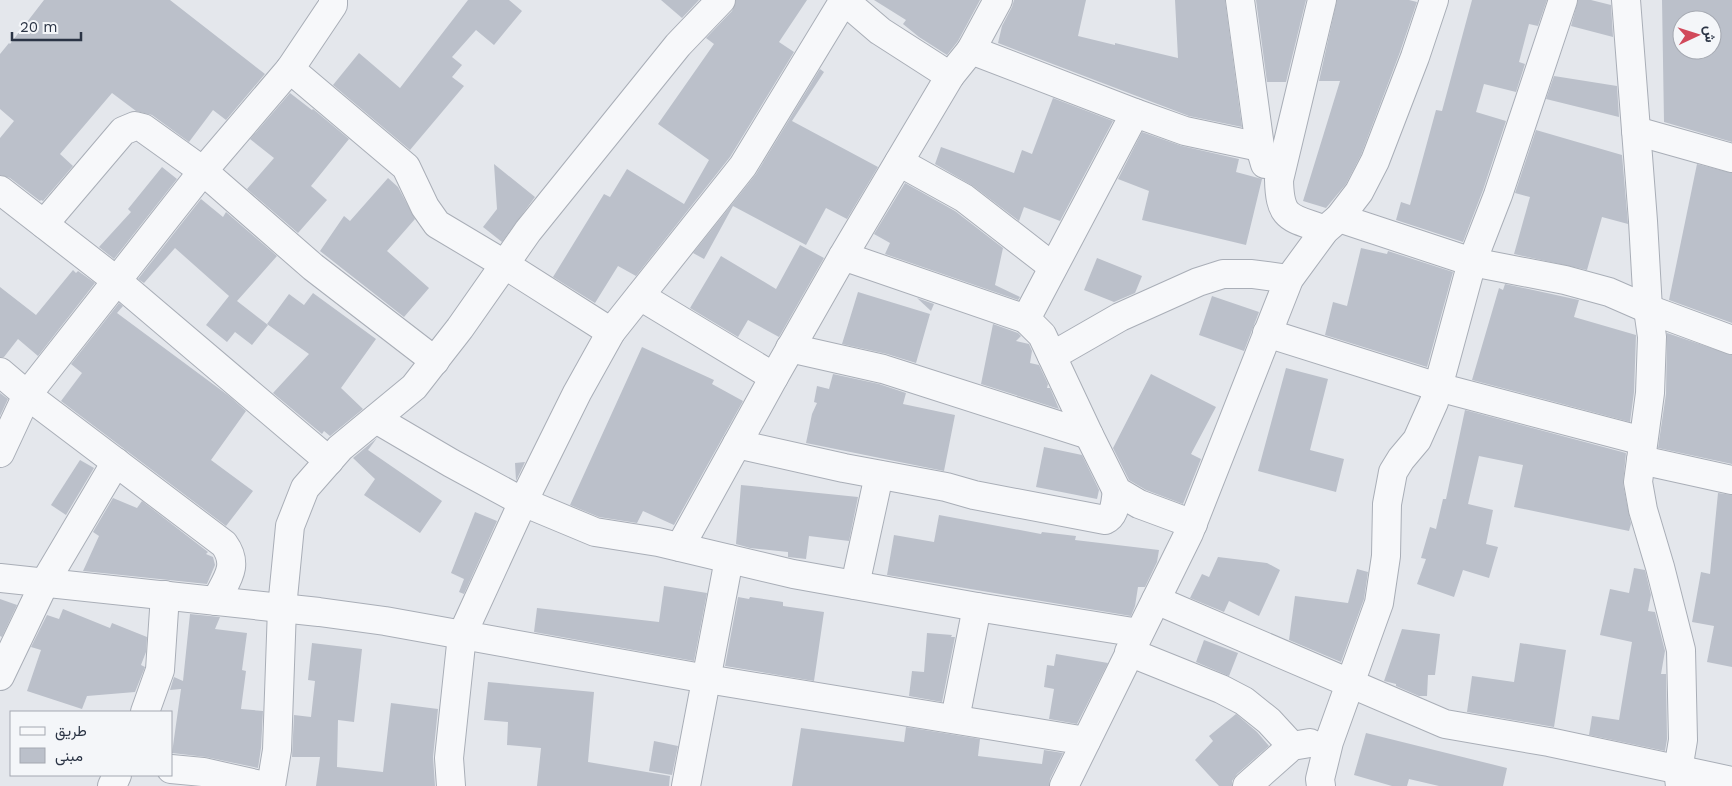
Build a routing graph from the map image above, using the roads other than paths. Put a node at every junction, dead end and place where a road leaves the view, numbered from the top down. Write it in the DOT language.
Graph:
graph roads {
  1 [pos="333,0"];
  2 [pos="721,0"];
  3 [pos="845,0"];
  4 [pos="998,0"];
  5 [pos="1240,0"];
  6 [pos="1322,0"];
  7 [pos="1434,0"];
  8 [pos="1563,0"];
  9 [pos="1626,0"];
  10 [pos="971,50"];
  11 [pos="290,69"];
  12 [pos="950,76"];
  13 [pos="1135,113"];
  14 [pos="1636,131"];
  15 [pos="1260,147"];
  16 [pos="1732,158"];
  17 [pos="898,162"];
  18 [pos="203,171"];
  19 [pos="1279,180"];
  20 [pos="3,198"];
  21 [pos="44,224"];
  22 [pos="1332,224"];
  23 [pos="843,256"];
  24 [pos="1472,262"];
  25 [pos="504,264"];
  26 [pos="1053,267"];
  27 [pos="1289,279"];
  28 [pos="117,282"];
  29 [pos="640,296"];
  30 [pos="1648,309"];
  31 [pos="1026,319"];
  32 [pos="611,332"];
  33 [pos="1267,333"];
  34 [pos="1732,340"];
  35 [pos="790,348"];
  36 [pos="1052,356"];
  37 [pos="435,361"];
  38 [pos="0,372"];
  39 [pos="774,376"];
  40 [pos="1438,387"];
  41 [pos="27,396"];
  42 [pos="376,419"];
  43 [pos="1088,435"];
  44 [pos="737,444"];
  45 [pos="1642,450"];
  46 [pos="0,453"];
  47 [pos="329,461"];
  48 [pos="116,462"];
  49 [pos="879,475"];
  50 [pos="1732,480"];
  51 [pos="1117,491"];
  52 [pos="523,502"];
  53 [pos="1193,524"];
  54 [pos="680,547"];
  55 [pos="729,559"];
  56 [pos="0,578"];
  57 [pos="45,582"];
  58 [pos="855,585"];
  59 [pos="165,595"];
  60 [pos="1156,600"];
  61 [pos="216,601"];
  62 [pos="977,607"];
  63 [pos="282,608"];
  64 [pos="462,634"];
  65 [pos="1134,642"];
  66 [pos="0,676"];
  67 [pos="707,680"];
  68 [pos="1351,683"];
  69 [pos="145,711"];
  70 [pos="955,719"];
  71 [pos="1086,741"];
  72 [pos="1329,742"];
  73 [pos="1292,746"];
  74 [pos="172,769"];
  75 [pos="1679,778"];
  76 [pos="1732,781"];
  77 [pos="265,786"];
  78 [pos="271,786"];
  79 [pos="451,786"];
  80 [pos="686,786"];
  81 [pos="1064,786"];
  82 [pos="1247,786"];
  83 [pos="1321,786"];
  1 -- 11 [label="street"];
  2 -- 25 [label="street"];
  3 -- 12 [label="street"];
  3 -- 29 [label="street"];
  4 -- 10 [label="street"];
  5 -- 15 [label="street"];
  6 -- 19 [label="street"];
  7 -- 22 [label="street"];
  8 -- 24 [label="street"];
  9 -- 14 [label="street"];
  10 -- 12 [label="street"];
  10 -- 13 [label="street"];
  11 -- 18 [label="street"];
  11 -- 25 [label="street"];
  12 -- 17 [label="street"];
  13 -- 15 [label="street"];
  13 -- 26 [label="street"];
  14 -- 16 [label="street"];
  14 -- 30 [label="street"];
  15 -- 19 [label="street"];
  17 -- 23 [label="street"];
  17 -- 26 [label="street"];
  18 -- 21 [label="street"];
  18 -- 28 [label="street"];
  18 -- 37 [label="street"];
  19 -- 22 [label="street"];
  20 -- 21 [label="street"];
  21 -- 28 [label="street"];
  22 -- 24 [label="street"];
  22 -- 27 [label="street"];
  23 -- 31 [label="street"];
  23 -- 35 [label="street"];
  24 -- 30 [label="street"];
  24 -- 40 [label="street"];
  25 -- 32 [label="street"];
  25 -- 37 [label="street"];
  26 -- 31 [label="street"];
  27 -- 33 [label="street"];
  27 -- 36 [label="street"];
  28 -- 41 [label="street"];
  28 -- 47 [label="street"];
  29 -- 32 [label="street"];
  29 -- 39 [label="street"];
  30 -- 34 [label="street"];
  30 -- 45 [label="street"];
  31 -- 36 [label="street"];
  32 -- 52 [label="street"];
  33 -- 40 [label="street"];
  33 -- 53 [label="street"];
  35 -- 39 [label="street"];
  35 -- 43 [label="street"];
  36 -- 43 [label="street"];
  37 -- 42 [label="street"];
  38 -- 41 [label="street"];
  39 -- 44 [label="street"];
  40 -- 45 [label="street"];
  40 -- 68 [label="street"];
  41 -- 46 [label="street"];
  41 -- 48 [label="street"];
  42 -- 47 [label="street"];
  42 -- 52 [label="street"];
  43 -- 51 [label="street"];
  44 -- 49 [label="street"];
  44 -- 54 [label="street"];
  45 -- 50 [label="street"];
  45 -- 75 [label="street"];
  47 -- 63 [label="street"];
  48 -- 57 [label="street"];
  48 -- 61 [label="street"];
  49 -- 51 [label="street"];
  49 -- 58 [label="street"];
  51 -- 53 [label="street"];
  52 -- 54 [label="street"];
  52 -- 64 [label="street"];
  53 -- 60 [label="street"];
  54 -- 55 [label="street"];
  55 -- 58 [label="street"];
  55 -- 67 [label="street"];
  56 -- 57 [label="street"];
  57 -- 59 [label="street"];
  57 -- 66 [label="street"];
  58 -- 62 [label="street"];
  59 -- 61 [label="street"];
  59 -- 69 [label="street"];
  60 -- 65 [label="street"];
  60 -- 68 [label="street"];
  61 -- 63 [label="street"];
  62 -- 65 [label="street"];
  62 -- 70 [label="street"];
  63 -- 64 [label="street"];
  63 -- 78 [label="street"];
  64 -- 67 [label="street"];
  64 -- 79 [label="street"];
  65 -- 71 [label="street"];
  65 -- 73 [label="street"];
  67 -- 70 [label="street"];
  67 -- 80 [label="street"];
  68 -- 72 [label="street"];
  68 -- 75 [label="street"];
  70 -- 71 [label="street"];
  71 -- 81 [label="street"];
  72 -- 73 [label="street"];
  72 -- 83 [label="street"];
  73 -- 82 [label="street"];
  74 -- 77 [label="street"];
  75 -- 76 [label="street"];
}
